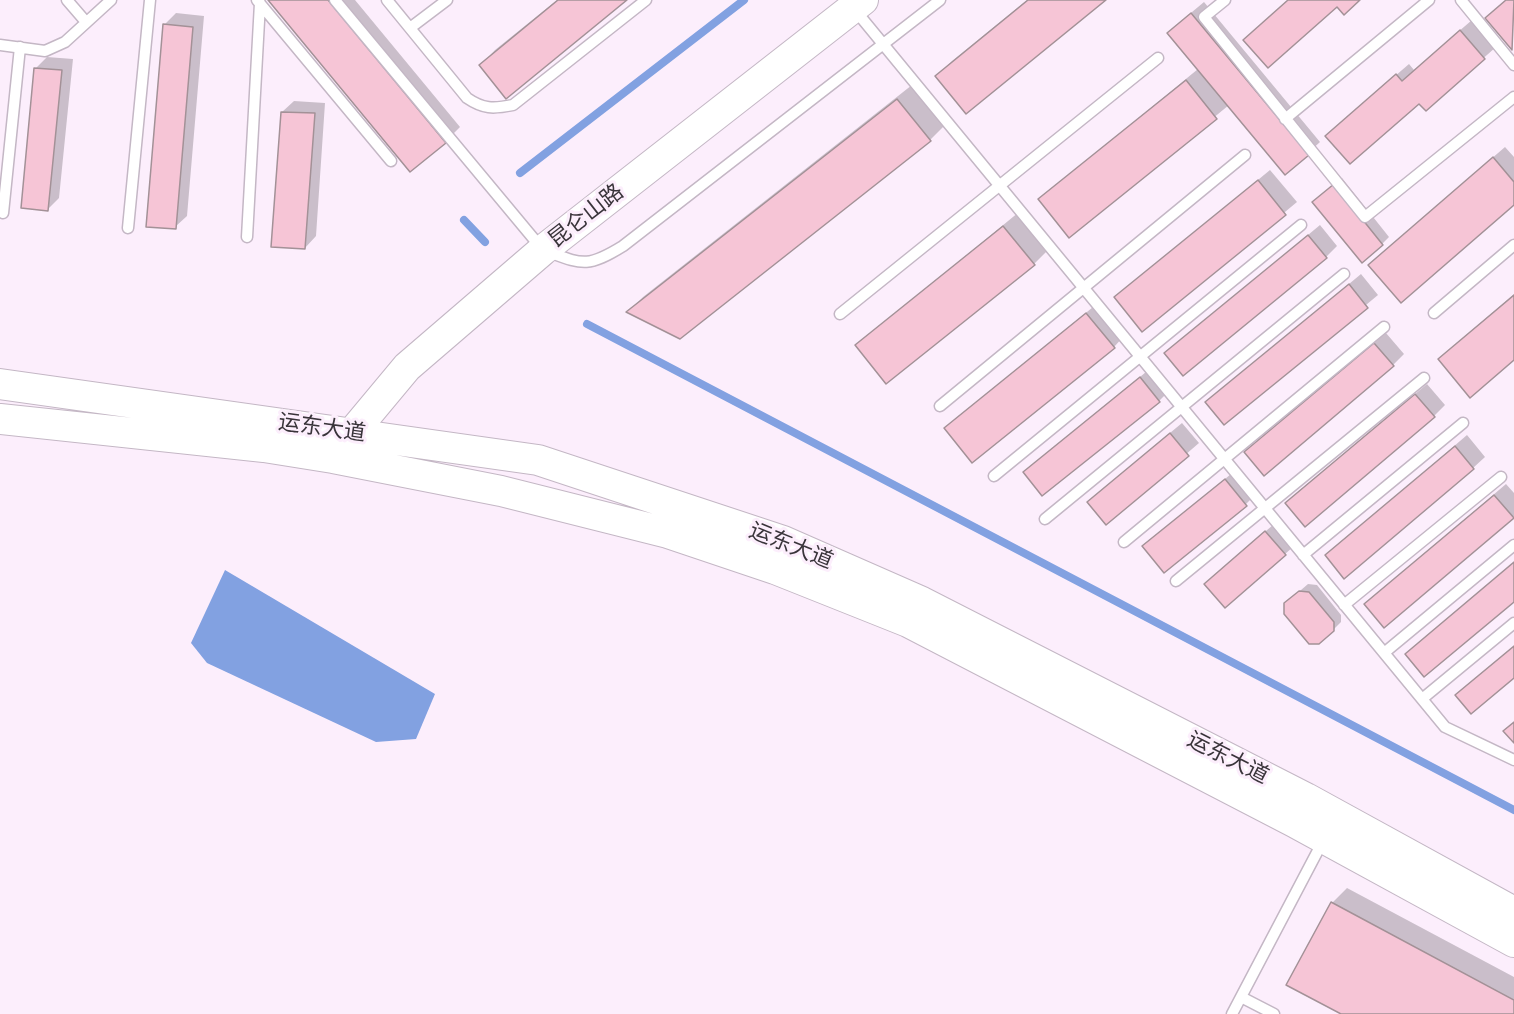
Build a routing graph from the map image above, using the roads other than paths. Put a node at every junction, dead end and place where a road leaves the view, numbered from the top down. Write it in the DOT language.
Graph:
graph roads {
  1 [pos="67,0"];
  2 [pos="111,0"];
  3 [pos="150,0"];
  4 [pos="335,0"];
  5 [pos="387,0"];
  6 [pos="447,0"];
  7 [pos="646,0"];
  8 [pos="940,0"];
  9 [pos="1225,0"];
  10 [pos="1429,0"];
  11 [pos="1461,0"];
  12 [pos="258,2"];
  13 [pos="858,4"];
  14 [pos="86,22"];
  15 [pos="410,28"];
  16 [pos="883,44"];
  17 [pos="0,45"];
  18 [pos="20,47"];
  19 [pos="1158,58"];
  20 [pos="1514,65"];
  21 [pos="1514,96"];
  22 [pos="1285,119"];
  23 [pos="1245,155"];
  24 [pos="392,161"];
  25 [pos="1000,186"];
  26 [pos="3,213"];
  27 [pos="1301,225"];
  28 [pos="128,228"];
  29 [pos="246,237"];
  30 [pos="1514,245"];
  31 [pos="543,250"];
  32 [pos="1344,274"];
  33 [pos="1084,288"];
  34 [pos="1434,313"];
  35 [pos="840,314"];
  36 [pos="1384,327"];
  37 [pos="1140,357"];
  38 [pos="1424,378"];
  39 [pos="0,384"];
  40 [pos="940,406"];
  41 [pos="1182,407"];
  42 [pos="0,419"];
  43 [pos="1463,423"];
  44 [pos="351,432"];
  45 [pos="333,458"];
  46 [pos="1223,458"];
  47 [pos="994,476"];
  48 [pos="1501,477"];
  49 [pos="1265,508"];
  50 [pos="1045,519"];
  51 [pos="1124,542"];
  52 [pos="1514,545"];
  53 [pos="1304,555"];
  54 [pos="1176,581"];
  55 [pos="1344,605"];
  56 [pos="1514,623"];
  57 [pos="1384,653"];
  58 [pos="1422,699"];
  59 [pos="1514,760"];
  60 [pos="1331,827"];
  61 [pos="1514,912"];
  62 [pos="1514,942"];
  63 [pos="1241,997"];
  64 [pos="1232,1014"];
  65 [pos="1274,1014"];
  1 -- 14 [label="lane"];
  2 -- 14 [label="lane"];
  3 -- 28 [label="lane"];
  4 -- 31 [label="lane"];
  5 -- 15 [label="lane"];
  6 -- 15 [label="lane"];
  7 -- 15 [label="lane"];
  8 -- 16 [label="lane"];
  9 -- 22 [label="lane"];
  10 -- 22 [label="lane"];
  11 -- 20 [label="lane"];
  12 -- 24 [label="lane"];
  12 -- 29 [label="lane"];
  13 -- 16 [label="lane"];
  13 -- 31 [label="main road, 昆仑山路"];
  14 -- 18 [label="lane"];
  16 -- 25 [label="lane"];
  16 -- 31 [label="lane"];
  17 -- 18 [label="lane"];
  18 -- 26 [label="lane"];
  19 -- 25 [label="lane"];
  21 -- 22 [label="lane"];
  23 -- 33 [label="lane"];
  25 -- 33 [label="lane"];
  25 -- 35 [label="lane"];
  27 -- 37 [label="lane"];
  30 -- 34 [label="lane"];
  31 -- 44 [label="main road, 昆仑山路"];
  32 -- 41 [label="lane"];
  33 -- 37 [label="lane"];
  33 -- 40 [label="lane"];
  36 -- 46 [label="lane"];
  37 -- 41 [label="lane"];
  37 -- 47 [label="lane"];
  38 -- 49 [label="lane"];
  39 -- 44 [label="main road, 运东大道"];
  41 -- 46 [label="lane"];
  41 -- 50 [label="lane"];
  42 -- 45 [label="main road, 运东大道"];
  43 -- 53 [label="lane"];
  44 -- 45 [label="main road, 昆仑山路"];
  44 -- 60 [label="main road, 运东大道"];
  45 -- 60 [label="main road, 运东大道"];
  46 -- 49 [label="lane"];
  46 -- 51 [label="lane"];
  48 -- 55 [label="lane"];
  49 -- 53 [label="lane"];
  49 -- 54 [label="lane"];
  52 -- 57 [label="lane"];
  53 -- 55 [label="lane"];
  55 -- 57 [label="lane"];
  56 -- 58 [label="lane"];
  57 -- 58 [label="lane"];
  58 -- 59 [label="lane"];
  60 -- 61 [label="main road, 运东大道"];
  60 -- 62 [label="main road, 运东大道"];
  60 -- 63 [label="lane"];
  63 -- 64 [label="lane"];
  63 -- 65 [label="lane"];
}
